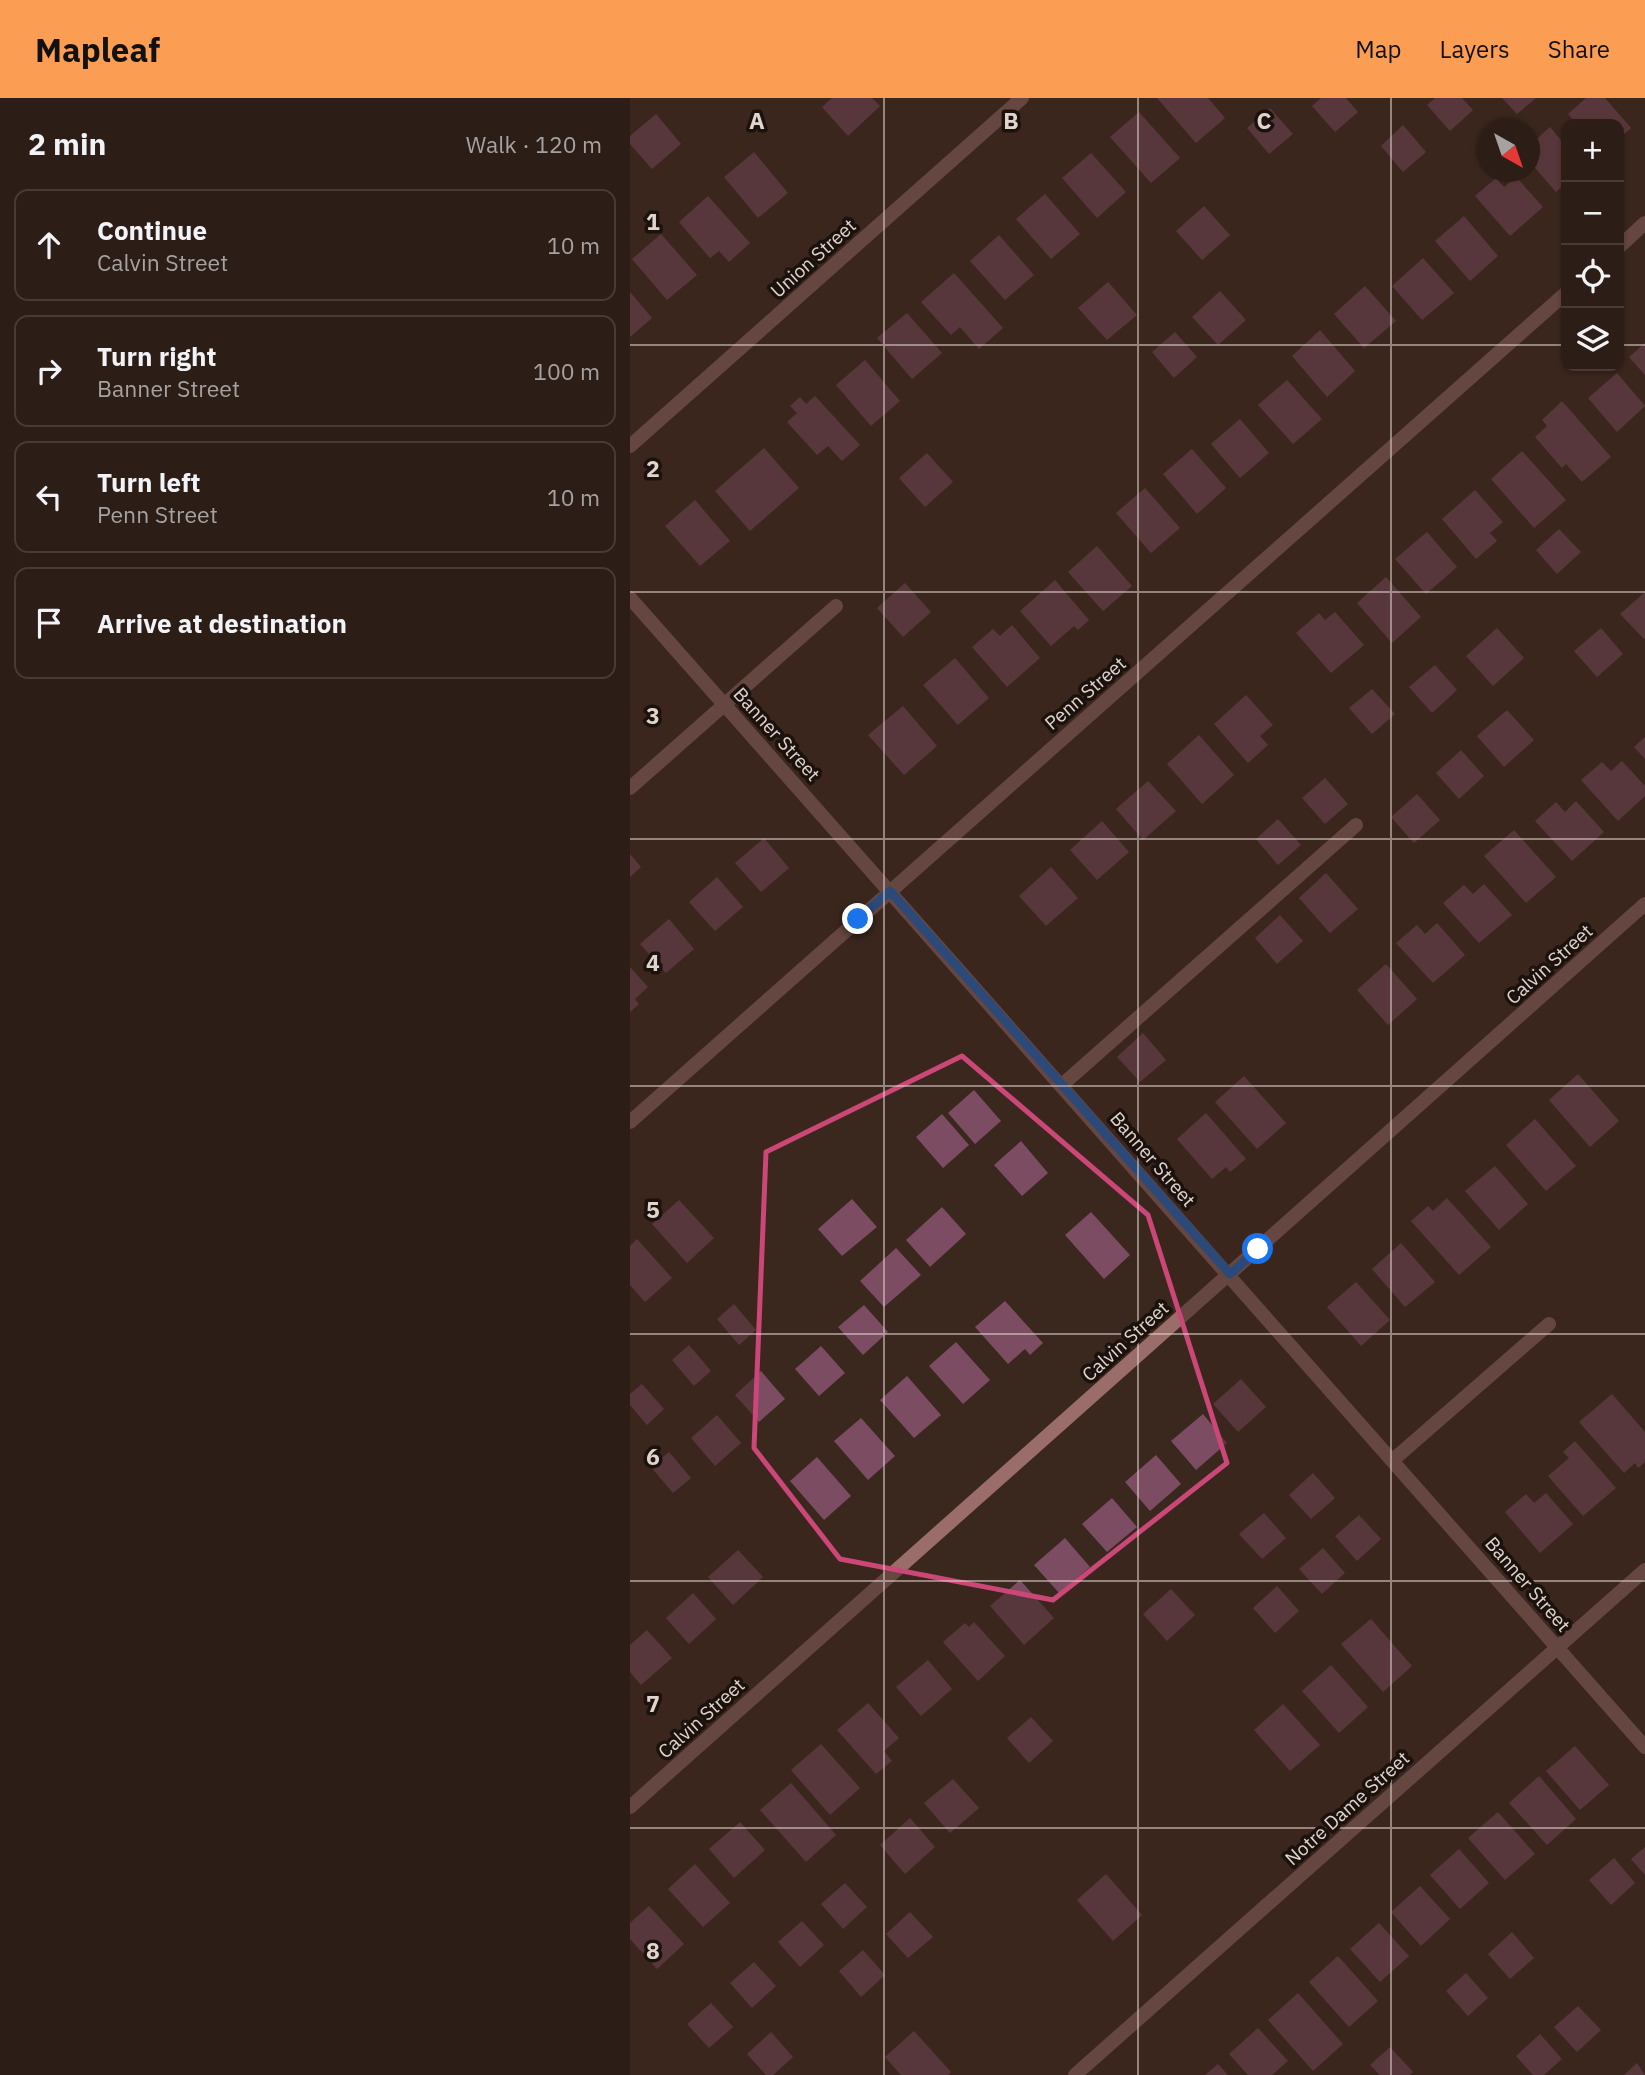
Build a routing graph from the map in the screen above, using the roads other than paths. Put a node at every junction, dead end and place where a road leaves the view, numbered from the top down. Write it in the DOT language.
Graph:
graph roads {
  1 [pos="1023,98"];
  2 [pos="1645,223"];
  3 [pos="1621,245"];
  4 [pos="1561,297"];
  5 [pos="630,446"];
  6 [pos="630,598"];
  7 [pos="836,606"];
  8 [pos="724,705"];
  9 [pos="630,788"];
  10 [pos="1356,825"];
  11 [pos="890,891"];
  12 [pos="1645,904"];
  13 [pos="1062,1084"];
  14 [pos="630,1122"];
  15 [pos="1230,1274"];
  16 [pos="1549,1324"];
  17 [pos="1392,1460"];
  18 [pos="1645,1570"];
  19 [pos="1558,1647"];
  20 [pos="1645,1746"];
  21 [pos="630,1807"];
  22 [pos="1075,2075"];
  1 -- 5 [label="street, Union Street"];
  2 -- 3 [label="street"];
  4 -- 11 [label="street, Penn Street"];
  6 -- 8 [label="street, Banner Street"];
  7 -- 8 [label="street"];
  8 -- 9 [label="street"];
  8 -- 11 [label="street, Banner Street"];
  10 -- 13 [label="street"];
  11 -- 13 [label="street, Banner Street"];
  11 -- 14 [label="street, Penn Street"];
  12 -- 15 [label="street, Calvin Street"];
  13 -- 15 [label="street, Banner Street"];
  15 -- 17 [label="street, Banner Street"];
  15 -- 21 [label="street, Calvin Street"];
  16 -- 17 [label="street"];
  17 -- 19 [label="street, Banner Street"];
  18 -- 19 [label="street, Notre Dame Street"];
  19 -- 20 [label="street, Banner Street"];
  19 -- 22 [label="street, Notre Dame Street"];
}
